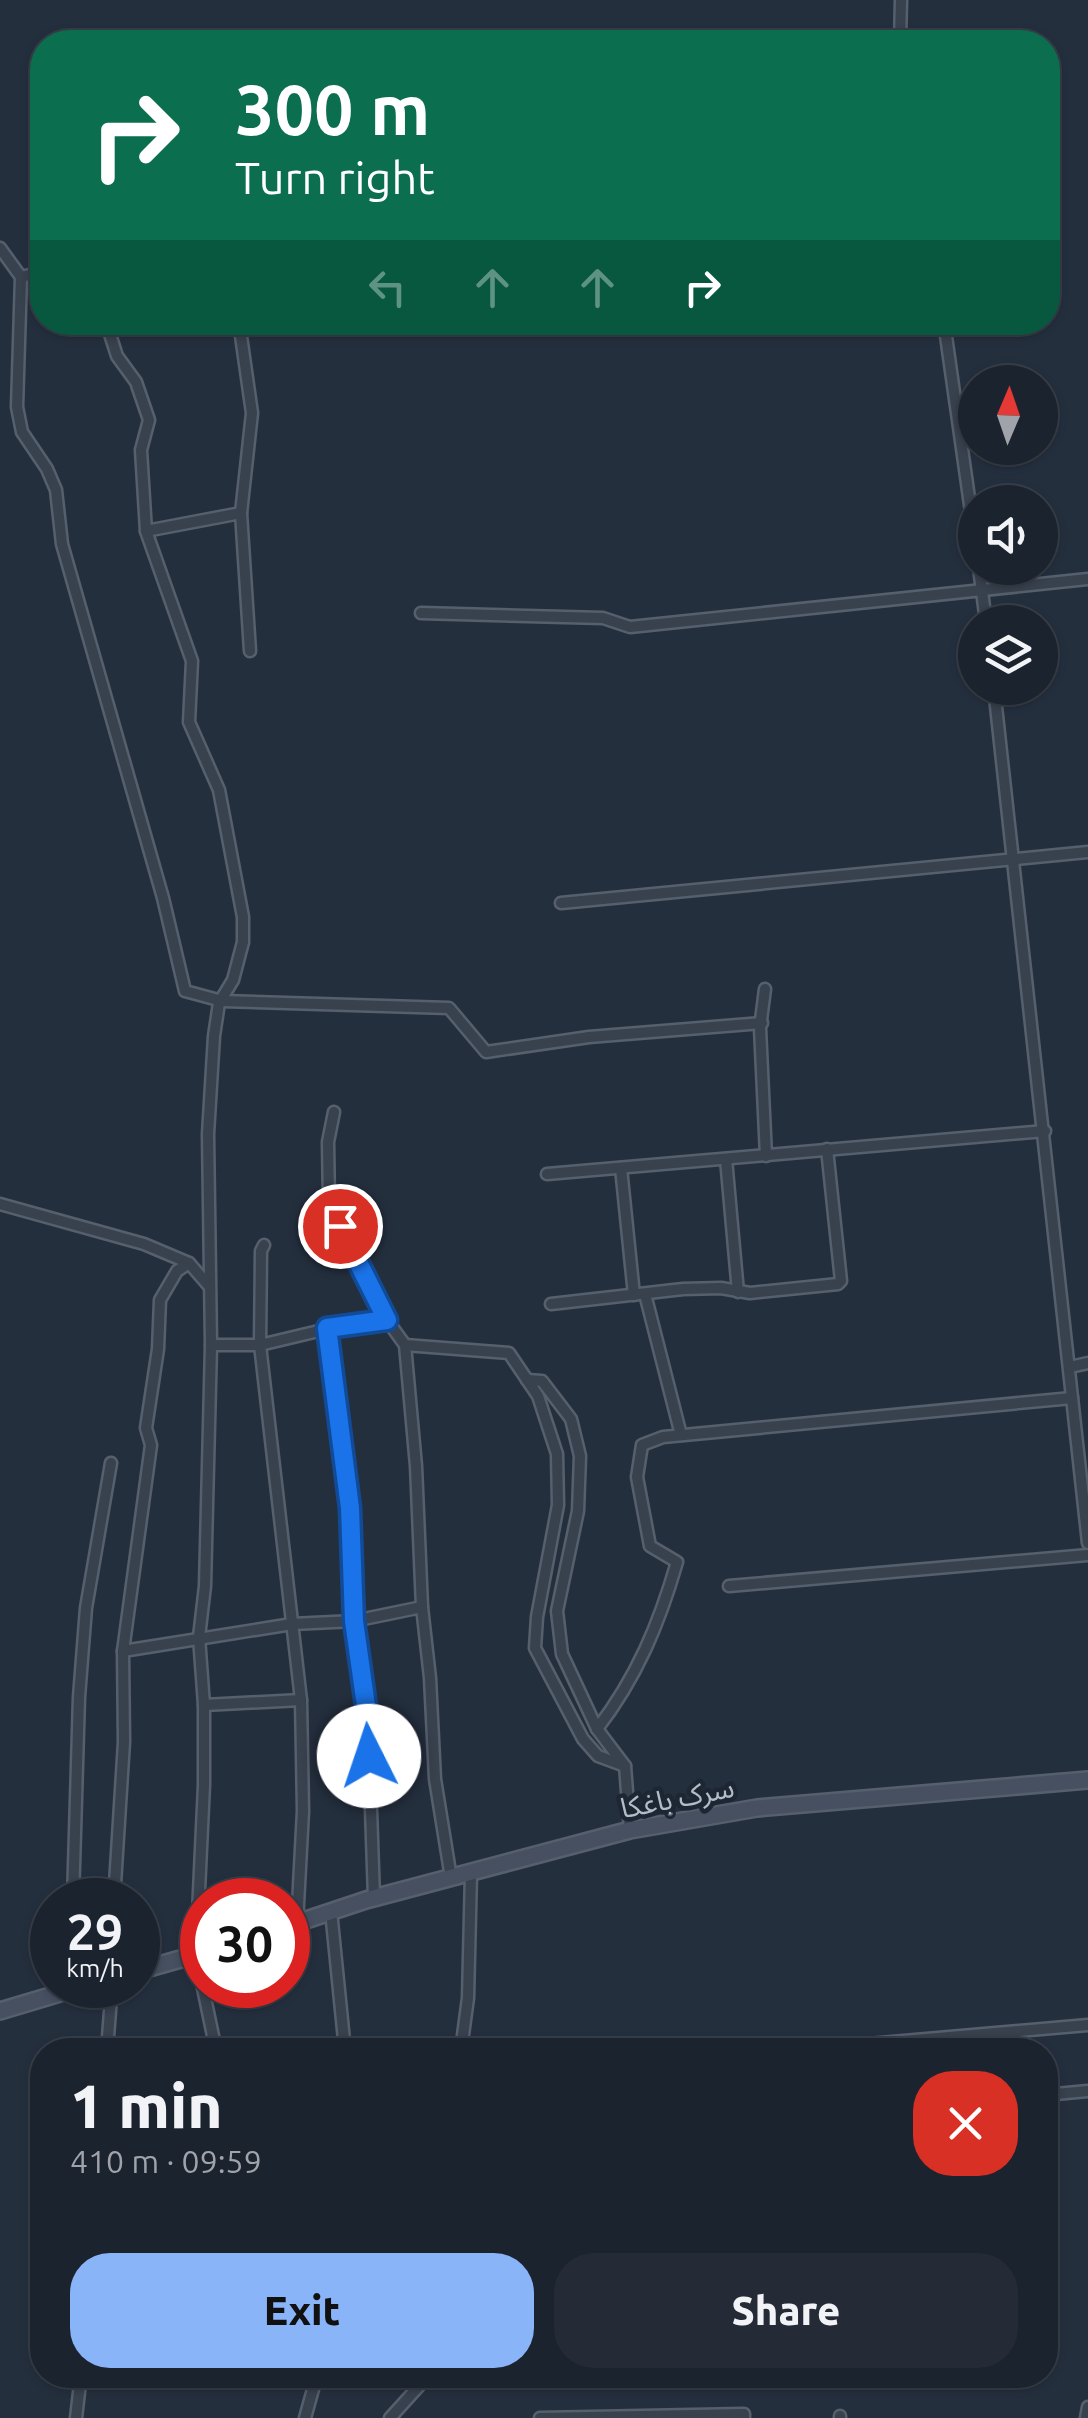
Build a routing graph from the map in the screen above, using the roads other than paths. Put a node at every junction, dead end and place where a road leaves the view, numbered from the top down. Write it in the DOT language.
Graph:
graph roads {
  1 [pos="901,0"];
  2 [pos="900,30"];
  3 [pos="0,248"];
  4 [pos="30,275"];
  5 [pos="21,277"];
  6 [pos="110,335"];
  7 [pos="242,335"];
  8 [pos="946,335"];
  9 [pos="967,485"];
  10 [pos="242,513"];
  11 [pos="146,531"];
  12 [pos="1088,579"];
  13 [pos="981,585"];
  14 [pos="982,591"];
  15 [pos="984,605"];
  16 [pos="421,613"];
  17 [pos="250,651"];
  18 [pos="996,705"];
  19 [pos="1088,852"];
  20 [pos="1014,860"];
  21 [pos="562,903"];
  22 [pos="766,990"];
  23 [pos="222,1000"];
  24 [pos="762,1023"];
  25 [pos="334,1112"];
  26 [pos="1045,1131"];
  27 [pos="827,1149"];
  28 [pos="766,1156"];
  29 [pos="726,1159"];
  30 [pos="621,1168"];
  31 [pos="547,1174"];
  32 [pos="0,1204"];
  33 [pos="264,1245"];
  34 [pos="189,1263"];
  35 [pos="209,1287"];
  36 [pos="738,1292"];
  37 [pos="639,1294"];
  38 [pos="551,1304"];
  39 [pos="387,1320"];
  40 [pos="327,1328"];
  41 [pos="211,1345"];
  42 [pos="260,1345"];
  43 [pos="405,1345"];
  44 [pos="1088,1362"];
  45 [pos="1070,1367"];
  46 [pos="527,1380"];
  47 [pos="1072,1398"];
  48 [pos="681,1435"];
  49 [pos="110,1462"];
  50 [pos="1088,1544"];
  51 [pos="1088,1554"];
  52 [pos="729,1586"];
  53 [pos="422,1606"];
  54 [pos="354,1621"];
  55 [pos="292,1624"];
  56 [pos="200,1637"];
  57 [pos="123,1652"];
  58 [pos="302,1700"];
  59 [pos="204,1705"];
  60 [pos="598,1729"];
  61 [pos="626,1766"];
  62 [pos="1088,1780"];
  63 [pos="630,1830"];
  64 [pos="471,1872"];
  65 [pos="74,1878"];
  66 [pos="115,1878"];
  67 [pos="201,1878"];
  68 [pos="297,1878"];
  69 [pos="451,1878"];
  70 [pos="374,1898"];
  71 [pos="331,1911"];
  72 [pos="310,1919"];
  73 [pos="30,2001"];
  74 [pos="110,2008"];
  75 [pos="209,2008"];
  76 [pos="0,2011"];
  77 [pos="1088,2025"];
  78 [pos="108,2038"];
  79 [pos="214,2038"];
  80 [pos="343,2038"];
  81 [pos="463,2038"];
  82 [pos="938,2038"];
  83 [pos="1088,2091"];
  84 [pos="1058,2094"];
  85 [pos="79,2388"];
  86 [pos="313,2388"];
  87 [pos="417,2388"];
  88 [pos="1088,2407"];
  89 [pos="76,2418"];
  90 [pos="304,2418"];
  91 [pos="390,2418"];
  92 [pos="544,2418"];
  93 [pos="744,2418"];
  94 [pos="1086,2418"];
  1 -- 2 [label="street"];
  3 -- 5 [label="street"];
  4 -- 5 [label="street"];
  5 -- 23 [label="street"];
  6 -- 11 [label="street"];
  7 -- 10 [label="street"];
  8 -- 9 [label="street"];
  10 -- 11 [label="street"];
  10 -- 17 [label="street"];
  11 -- 23 [label="street"];
  12 -- 14 [label="street"];
  13 -- 14 [label="street"];
  14 -- 15 [label="street"];
  14 -- 16 [label="street"];
  18 -- 20 [label="street"];
  19 -- 20 [label="street"];
  20 -- 21 [label="street"];
  20 -- 26 [label="street"];
  22 -- 24 [label="street"];
  23 -- 24 [label="street"];
  23 -- 35 [label="street"];
  24 -- 28 [label="street"];
  25 -- 39 [label="street"];
  26 -- 27 [label="street"];
  26 -- 45 [label="street"];
  27 -- 28 [label="street"];
  27 -- 36 [label="street"];
  28 -- 29 [label="street"];
  29 -- 30 [label="street"];
  29 -- 36 [label="street"];
  30 -- 31 [label="street"];
  30 -- 37 [label="street"];
  32 -- 34 [label="street"];
  33 -- 42 [label="street"];
  34 -- 35 [label="street"];
  34 -- 57 [label="street"];
  35 -- 41 [label="street"];
  36 -- 37 [label="street"];
  37 -- 38 [label="street"];
  37 -- 48 [label="street"];
  39 -- 40 [label="street"];
  39 -- 43 [label="street"];
  40 -- 42 [label="street"];
  40 -- 54 [label="street"];
  41 -- 42 [label="street"];
  41 -- 56 [label="street"];
  42 -- 55 [label="street"];
  43 -- 46 [label="street"];
  43 -- 53 [label="street"];
  44 -- 45 [label="street"];
  45 -- 47 [label="street"];
  46 -- 60 [label="street"];
  46 -- 61 [label="street"];
  47 -- 48 [label="street"];
  47 -- 50 [label="street"];
  48 -- 60 [label="street"];
  49 -- 65 [label="street"];
  51 -- 52 [label="street"];
  53 -- 54 [label="street"];
  53 -- 69 [label="street"];
  54 -- 55 [label="street"];
  54 -- 70 [label="street"];
  55 -- 56 [label="street"];
  55 -- 58 [label="street"];
  56 -- 57 [label="street"];
  56 -- 59 [label="street"];
  57 -- 66 [label="street"];
  58 -- 59 [label="street"];
  58 -- 68 [label="street"];
  59 -- 67 [label="street"];
  60 -- 61 [label="street"];
  61 -- 63 [label="street"];
  62 -- 63 [label="street, سرک باغکا"];
  63 -- 64 [label="street, سرک باغکا"];
  64 -- 69 [label="street, سرک باغکا"];
  64 -- 81 [label="street"];
  69 -- 70 [label="street, سرک باغکا"];
  70 -- 71 [label="street, سرک باغکا"];
  71 -- 72 [label="street, سرک باغکا"];
  71 -- 80 [label="street"];
  73 -- 76 [label="street"];
  74 -- 78 [label="street"];
  75 -- 79 [label="street"];
  77 -- 82 [label="street"];
  83 -- 84 [label="street"];
  85 -- 89 [label="street"];
  86 -- 90 [label="street"];
  87 -- 91 [label="street"];
  88 -- 94 [label="street"];
  92 -- 93 [label="street"];
}
